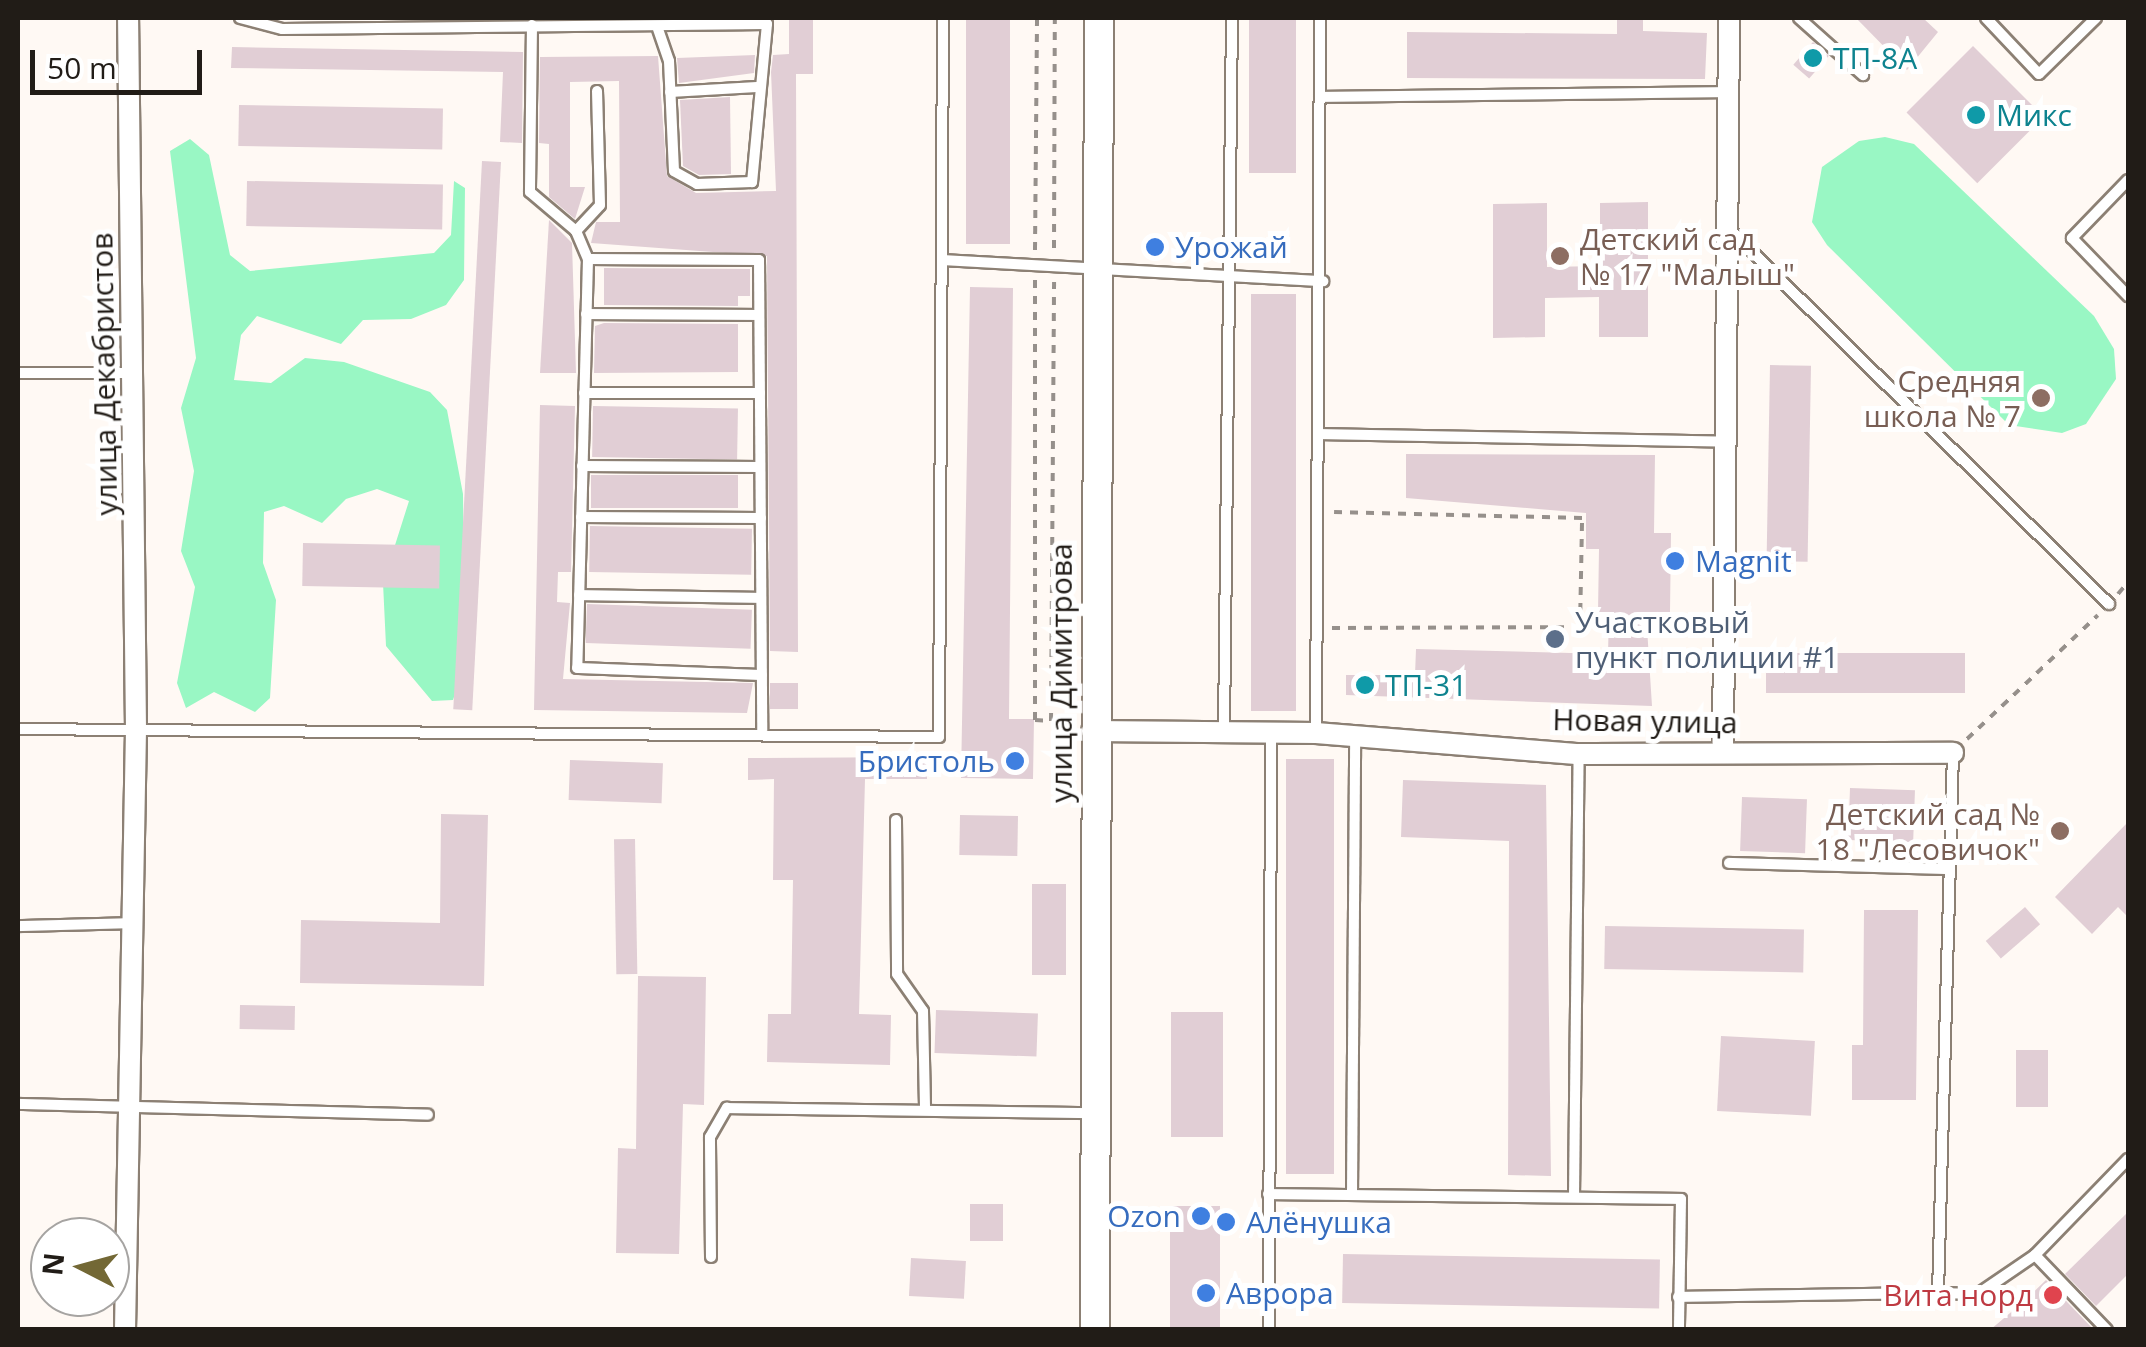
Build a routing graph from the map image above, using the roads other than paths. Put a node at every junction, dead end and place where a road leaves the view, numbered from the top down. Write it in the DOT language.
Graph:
graph roads {
  1 [pos="128,18"];
  2 [pos="240,18"];
  3 [pos="943,18"];
  4 [pos="1099,18"];
  5 [pos="1232,18"];
  6 [pos="1320,18"];
  7 [pos="1729,18"];
  8 [pos="1800,18"];
  9 [pos="1986,18"];
  10 [pos="2096,18"];
  11 [pos="532,25"];
  12 [pos="658,29"];
  13 [pos="1863,75"];
  14 [pos="757,87"];
  15 [pos="597,90"];
  16 [pos="670,92"];
  17 [pos="1729,92"];
  18 [pos="1320,96"];
  19 [pos="2128,180"];
  20 [pos="1728,229"];
  21 [pos="576,231"];
  22 [pos="588,259"];
  23 [pos="942,260"];
  24 [pos="1097,269"];
  25 [pos="1229,276"];
  26 [pos="1323,280"];
  27 [pos="2128,296"];
  28 [pos="586,314"];
  29 [pos="759,315"];
  30 [pos="18,372"];
  31 [pos="134,373"];
  32 [pos="584,393"];
  33 [pos="760,393"];
  34 [pos="1322,434"];
  35 [pos="1730,442"];
  36 [pos="582,466"];
  37 [pos="760,467"];
  38 [pos="581,517"];
  39 [pos="760,518"];
  40 [pos="579,595"];
  41 [pos="761,598"];
  42 [pos="2109,604"];
  43 [pos="762,675"];
  44 [pos="18,729"];
  45 [pos="136,729"];
  46 [pos="762,730"];
  47 [pos="1092,731"];
  48 [pos="1316,732"];
  49 [pos="1224,733"];
  50 [pos="1270,734"];
  51 [pos="1354,735"];
  52 [pos="1723,752"];
  53 [pos="1952,753"];
  54 [pos="1579,754"];
  55 [pos="896,820"];
  56 [pos="1730,863"];
  57 [pos="1949,870"];
  58 [pos="132,922"];
  59 [pos="18,926"];
  60 [pos="18,1104"];
  61 [pos="127,1108"];
  62 [pos="925,1108"];
  63 [pos="1090,1113"];
  64 [pos="428,1115"];
  65 [pos="2128,1159"];
  66 [pos="1352,1193"];
  67 [pos="1268,1194"];
  68 [pos="1574,1196"];
  69 [pos="2035,1254"];
  70 [pos="711,1257"];
  71 [pos="1938,1293"];
  72 [pos="1678,1297"];
  73 [pos="124,1330"];
  74 [pos="1095,1330"];
  75 [pos="1269,1330"];
  76 [pos="1678,1330"];
  77 [pos="2107,1330"];
  1 -- 31 [label="street, улица Декабристов"];
  2 -- 11 [label="lane"];
  3 -- 23 [label="lane"];
  4 -- 24 [label="street, улица Димитрова"];
  5 -- 25 [label="lane"];
  6 -- 18 [label="lane"];
  7 -- 17 [label="street"];
  8 -- 13 [label="lane"];
  9 -- 10 [label="lane"];
  11 -- 12 [label="lane"];
  11 -- 21 [label="lane"];
  12 -- 14 [label="lane"];
  12 -- 16 [label="lane"];
  14 -- 16 [label="lane"];
  14 -- 16 [label="lane"];
  15 -- 21 [label="lane"];
  17 -- 18 [label="lane"];
  17 -- 20 [label="street"];
  18 -- 26 [label="lane"];
  19 -- 27 [label="lane"];
  20 -- 35 [label="street"];
  20 -- 42 [label="lane"];
  21 -- 22 [label="lane"];
  22 -- 28 [label="lane"];
  22 -- 29 [label="lane"];
  23 -- 24 [label="lane"];
  23 -- 46 [label="lane"];
  24 -- 25 [label="lane"];
  24 -- 47 [label="street, улица Димитрова"];
  25 -- 26 [label="lane"];
  25 -- 49 [label="lane"];
  26 -- 34 [label="lane"];
  28 -- 29 [label="lane"];
  28 -- 32 [label="lane"];
  29 -- 33 [label="lane"];
  30 -- 31 [label="lane"];
  31 -- 45 [label="street, улица Декабристов"];
  32 -- 33 [label="lane"];
  32 -- 36 [label="lane"];
  33 -- 37 [label="lane"];
  34 -- 35 [label="lane"];
  34 -- 48 [label="lane"];
  35 -- 52 [label="street"];
  36 -- 37 [label="lane"];
  36 -- 38 [label="lane"];
  37 -- 39 [label="lane"];
  38 -- 39 [label="lane"];
  38 -- 40 [label="lane"];
  39 -- 41 [label="lane"];
  40 -- 41 [label="lane"];
  40 -- 43 [label="lane"];
  41 -- 43 [label="lane"];
  43 -- 46 [label="lane"];
  44 -- 45 [label="lane"];
  45 -- 46 [label="lane"];
  45 -- 58 [label="street, улица Декабристов"];
  47 -- 49 [label="street, Новая улица"];
  47 -- 63 [label="street, улица Димитрова"];
  48 -- 50 [label="street, Новая улица"];
  48 -- 51 [label="street, Новая улица"];
  49 -- 50 [label="street, Новая улица"];
  50 -- 67 [label="lane"];
  51 -- 54 [label="street, Новая улица"];
  51 -- 66 [label="lane"];
  52 -- 53 [label="street, Новая улица"];
  52 -- 54 [label="street, Новая улица"];
  53 -- 57 [label="lane"];
  54 -- 68 [label="lane"];
  55 -- 62 [label="lane"];
  56 -- 57 [label="lane"];
  57 -- 71 [label="lane"];
  58 -- 59 [label="lane"];
  58 -- 61 [label="street, улица Декабристов"];
  60 -- 61 [label="lane"];
  61 -- 64 [label="lane"];
  61 -- 73 [label="street"];
  62 -- 63 [label="lane"];
  62 -- 70 [label="lane"];
  63 -- 74 [label="street, улица Димитрова"];
  65 -- 69 [label="lane"];
  66 -- 67 [label="lane"];
  66 -- 68 [label="lane"];
  67 -- 75 [label="lane"];
  68 -- 72 [label="lane"];
  69 -- 71 [label="lane"];
  69 -- 77 [label="lane"];
  71 -- 72 [label="lane"];
  72 -- 76 [label="lane"];
}
